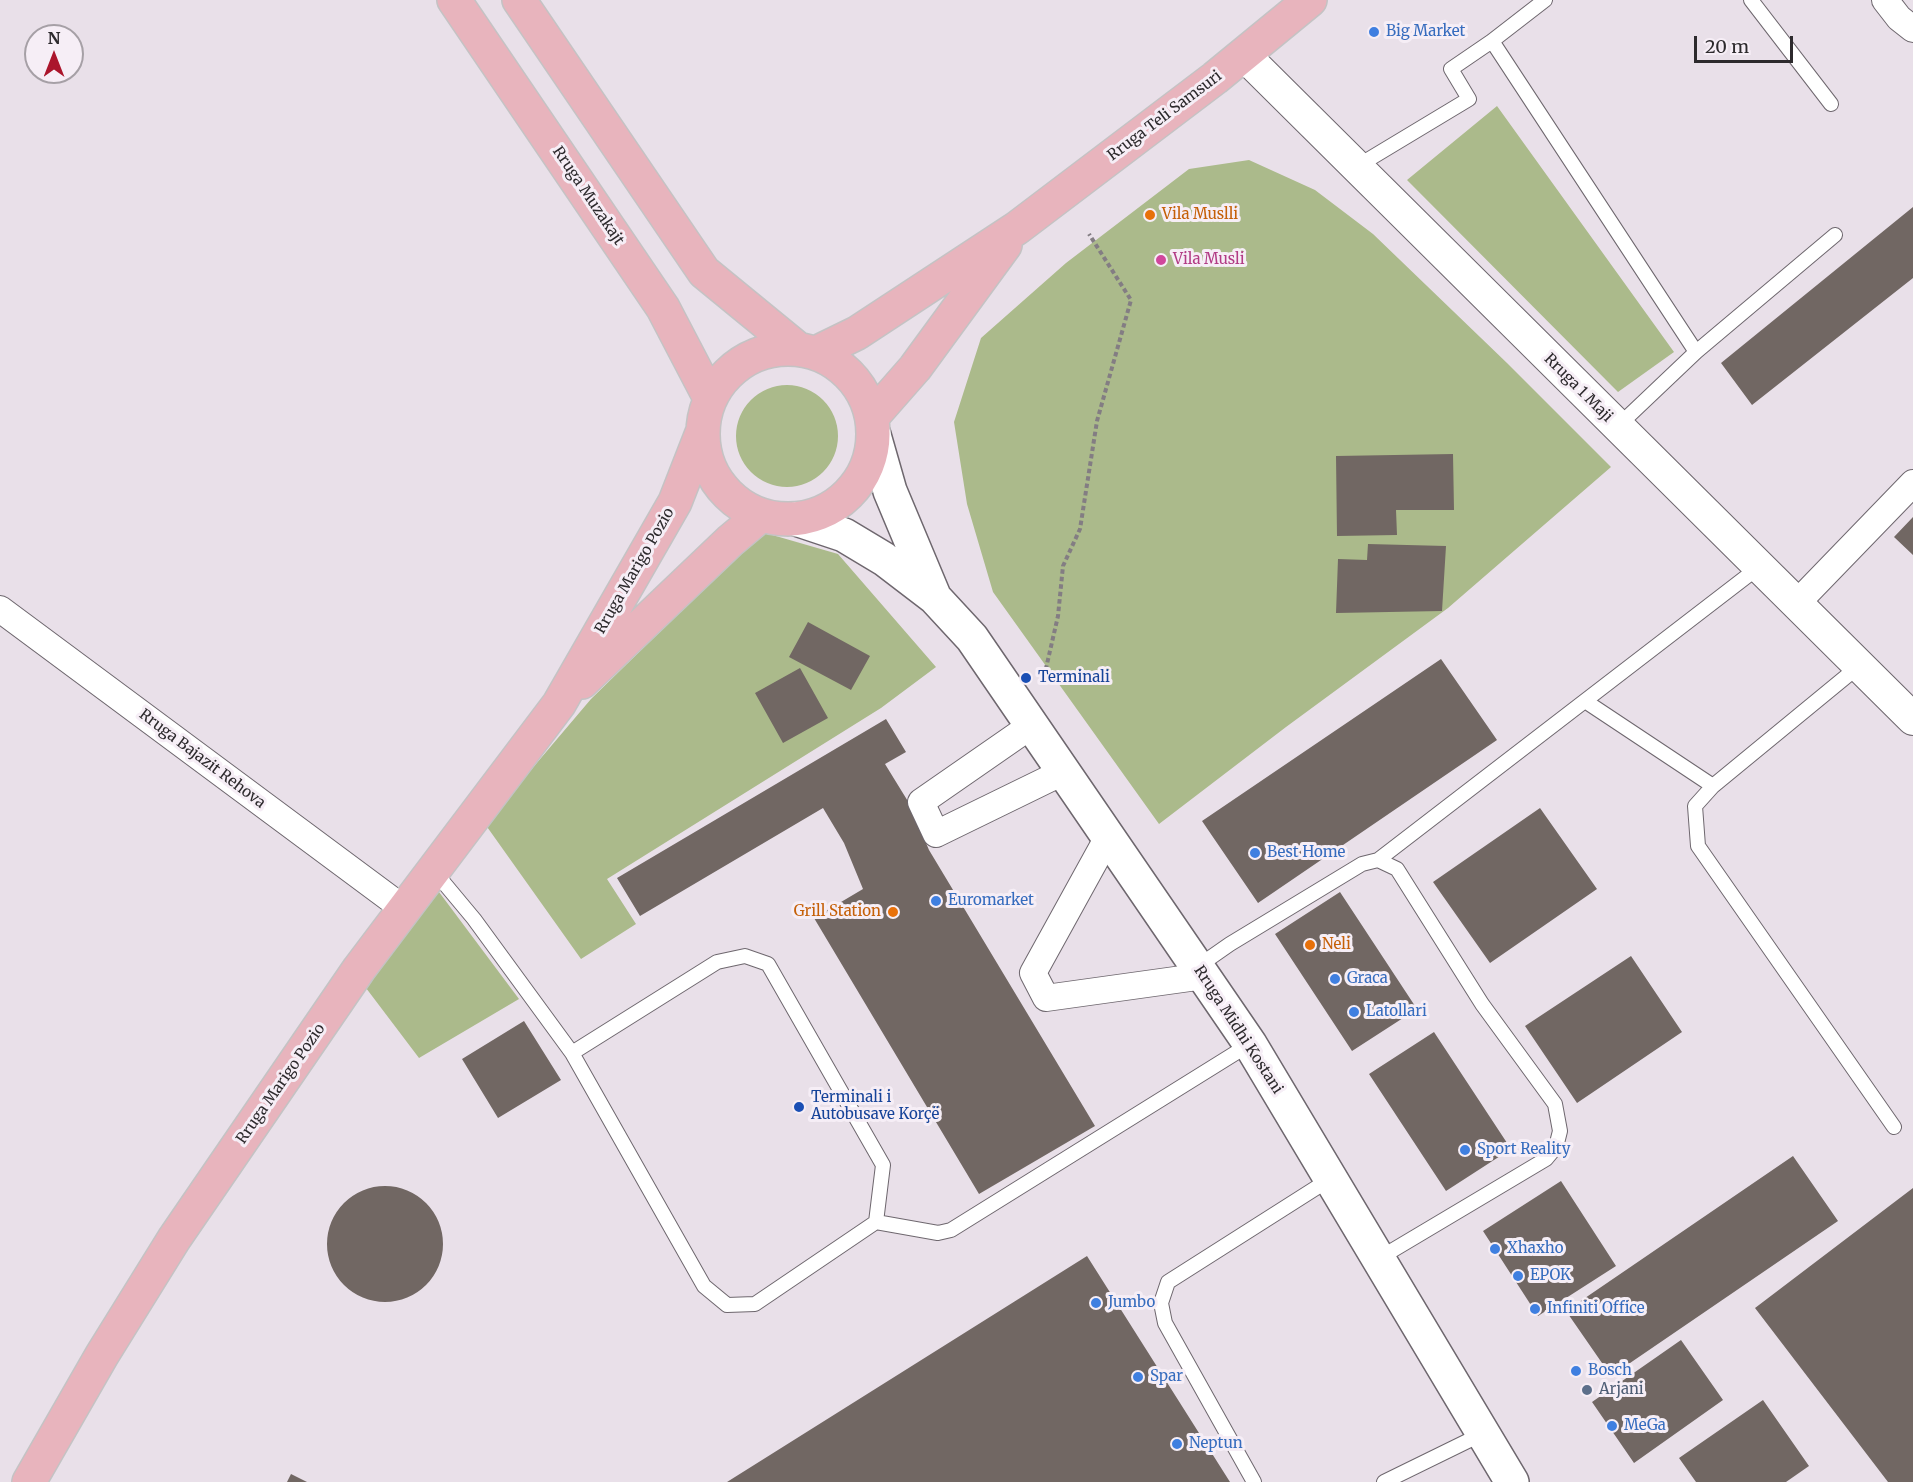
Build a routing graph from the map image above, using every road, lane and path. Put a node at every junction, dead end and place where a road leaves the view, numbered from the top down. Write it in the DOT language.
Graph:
graph roads {
  1 [pos="454,0"];
  2 [pos="519,0"];
  3 [pos="1310,0"];
  4 [pos="1545,0"];
  5 [pos="1751,0"];
  6 [pos="1492,41"];
  7 [pos="1244,55"];
  8 [pos="1831,104"];
  9 [pos="1356,166"];
  10 [pos="1017,228"];
  11 [pos="1089,234"];
  12 [pos="1835,235"];
  13 [pos="807,351"];
  14 [pos="1696,352"];
  15 [pos="710,399"];
  16 [pos="873,426"];
  17 [pos="1617,427"];
  18 [pos="702,433"];
  19 [pos="1913,483"];
  20 [pos="761,515"];
  21 [pos="796,519"];
  22 [pos="1759,567"];
  23 [pos="934,598"];
  24 [pos="1796,604"];
  25 [pos="0,609"];
  26 [pos="1859,666"];
  27 [pos="1044,677"];
  28 [pos="1585,701"];
  29 [pos="559,704"];
  30 [pos="1913,720"];
  31 [pos="1032,725"];
  32 [pos="1064,772"];
  33 [pos="1713,786"];
  34 [pos="1108,837"];
  35 [pos="1377,860"];
  36 [pos="433,870"];
  37 [pos="404,909"];
  38 [pos="1201,971"];
  39 [pos="1250,1044"];
  40 [pos="572,1053"];
  41 [pos="1894,1127"];
  42 [pos="1330,1179"];
  43 [pos="876,1222"];
  44 [pos="1378,1259"];
  45 [pos="1482,1434"];
  46 [pos="1509,1480"];
  47 [pos="29,1482"];
  48 [pos="1254,1482"];
  49 [pos="1384,1482"];
  1 -- 15 [label="main road, Rruga Muzakajt"];
  2 -- 13 [label="main road"];
  3 -- 7 [label="main road, Rruga Teli Samsuri"];
  4 -- 6 [label="lane"];
  5 -- 8 [label="lane"];
  6 -- 9 [label="lane"];
  6 -- 14 [label="lane"];
  7 -- 9 [label="street, Rruga 1 Maji"];
  7 -- 10 [label="main road, Rruga Teli Samsuri"];
  9 -- 17 [label="street, Rruga 1 Maji"];
  10 -- 13 [label="main road, Rruga Teli Samsuri"];
  10 -- 16 [label="main road, Rruga Teli Samsuri"];
  11 -- 27 [label="path"];
  12 -- 14 [label="lane"];
  13 -- 15 [label="main road"];
  13 -- 16 [label="main road"];
  14 -- 17 [label="lane"];
  15 -- 18 [label="main road"];
  16 -- 21 [label="main road"];
  16 -- 23 [label="main road, Rruga Midhi Kostani"];
  17 -- 22 [label="street, Rruga 1 Maji"];
  18 -- 20 [label="main road"];
  18 -- 29 [label="main road, Rruga Marigo Pozio"];
  19 -- 24 [label="street"];
  20 -- 21 [label="main road"];
  20 -- 29 [label="main road, Rruga Marigo Pozio"];
  21 -- 23 [label="main road, Rruga Midhi Kostani"];
  22 -- 24 [label="street, Rruga 1 Maji"];
  22 -- 28 [label="lane"];
  23 -- 31 [label="main road, Rruga Midhi Kostani"];
  24 -- 26 [label="street, Rruga 1 Maji"];
  25 -- 37 [label="street, Rruga Bajazit Rehova"];
  26 -- 30 [label="street, Rruga 1 Maji"];
  26 -- 33 [label="lane"];
  28 -- 33 [label="lane"];
  28 -- 35 [label="lane"];
  29 -- 36 [label="main road, Rruga Marigo Pozio"];
  31 -- 32 [label="main road, Rruga Midhi Kostani"];
  31 -- 32 [label="street"];
  32 -- 34 [label="main road, Rruga Midhi Kostani"];
  33 -- 41 [label="lane"];
  34 -- 38 [label="main road, Rruga Midhi Kostani"];
  34 -- 38 [label="street"];
  35 -- 38 [label="lane"];
  35 -- 44 [label="lane"];
  36 -- 37 [label="main road, Rruga Marigo Pozio"];
  36 -- 40 [label="lane"];
  37 -- 47 [label="main road, Rruga Marigo Pozio"];
  38 -- 39 [label="main road, Rruga Midhi Kostani"];
  39 -- 42 [label="main road, Rruga Midhi Kostani"];
  39 -- 43 [label="lane"];
  40 -- 43 [label="lane"];
  40 -- 43 [label="lane"];
  42 -- 44 [label="main road, Rruga Midhi Kostani"];
  42 -- 48 [label="lane"];
  44 -- 45 [label="main road, Rruga Midhi Kostani"];
  45 -- 46 [label="main road, Rruga Midhi Kostani"];
  45 -- 49 [label="lane"];
}
